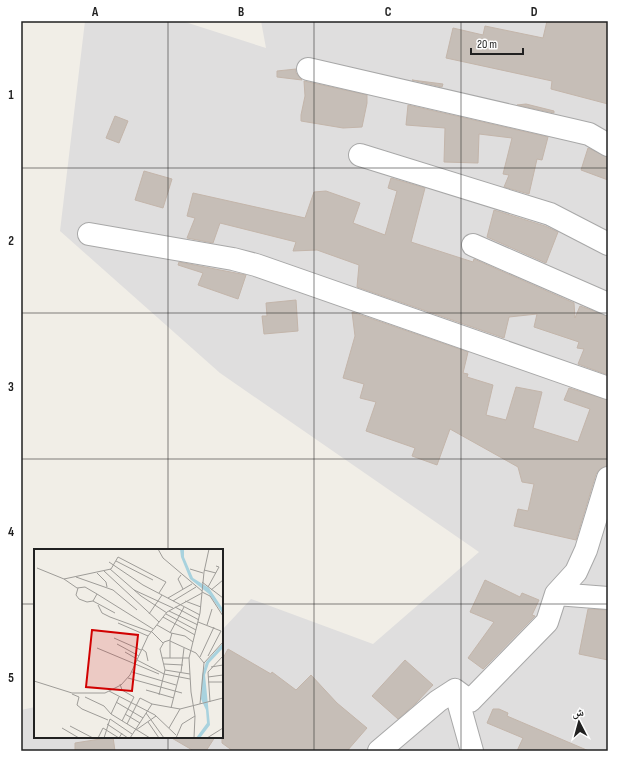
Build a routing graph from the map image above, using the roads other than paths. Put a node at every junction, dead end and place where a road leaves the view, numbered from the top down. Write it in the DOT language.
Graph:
graph roads {
  1 [pos="308,69"];
  2 [pos="608,145"];
  3 [pos="360,155"];
  4 [pos="89,234"];
  5 [pos="608,244"];
  6 [pos="473,245"];
  7 [pos="608,304"];
  8 [pos="608,388"];
  9 [pos="608,478"];
  10 [pos="603,510"];
  11 [pos="556,594"];
  12 [pos="608,598"];
  13 [pos="455,690"];
  14 [pos="379,751"];
  15 [pos="472,751"];
  1 -- 2 [label="street"];
  3 -- 5 [label="street"];
  4 -- 8 [label="street"];
  6 -- 7 [label="street"];
  9 -- 10 [label="street"];
  10 -- 11 [label="street"];
  11 -- 12 [label="street"];
  11 -- 13 [label="street"];
  13 -- 14 [label="street"];
  13 -- 15 [label="street"];
}
